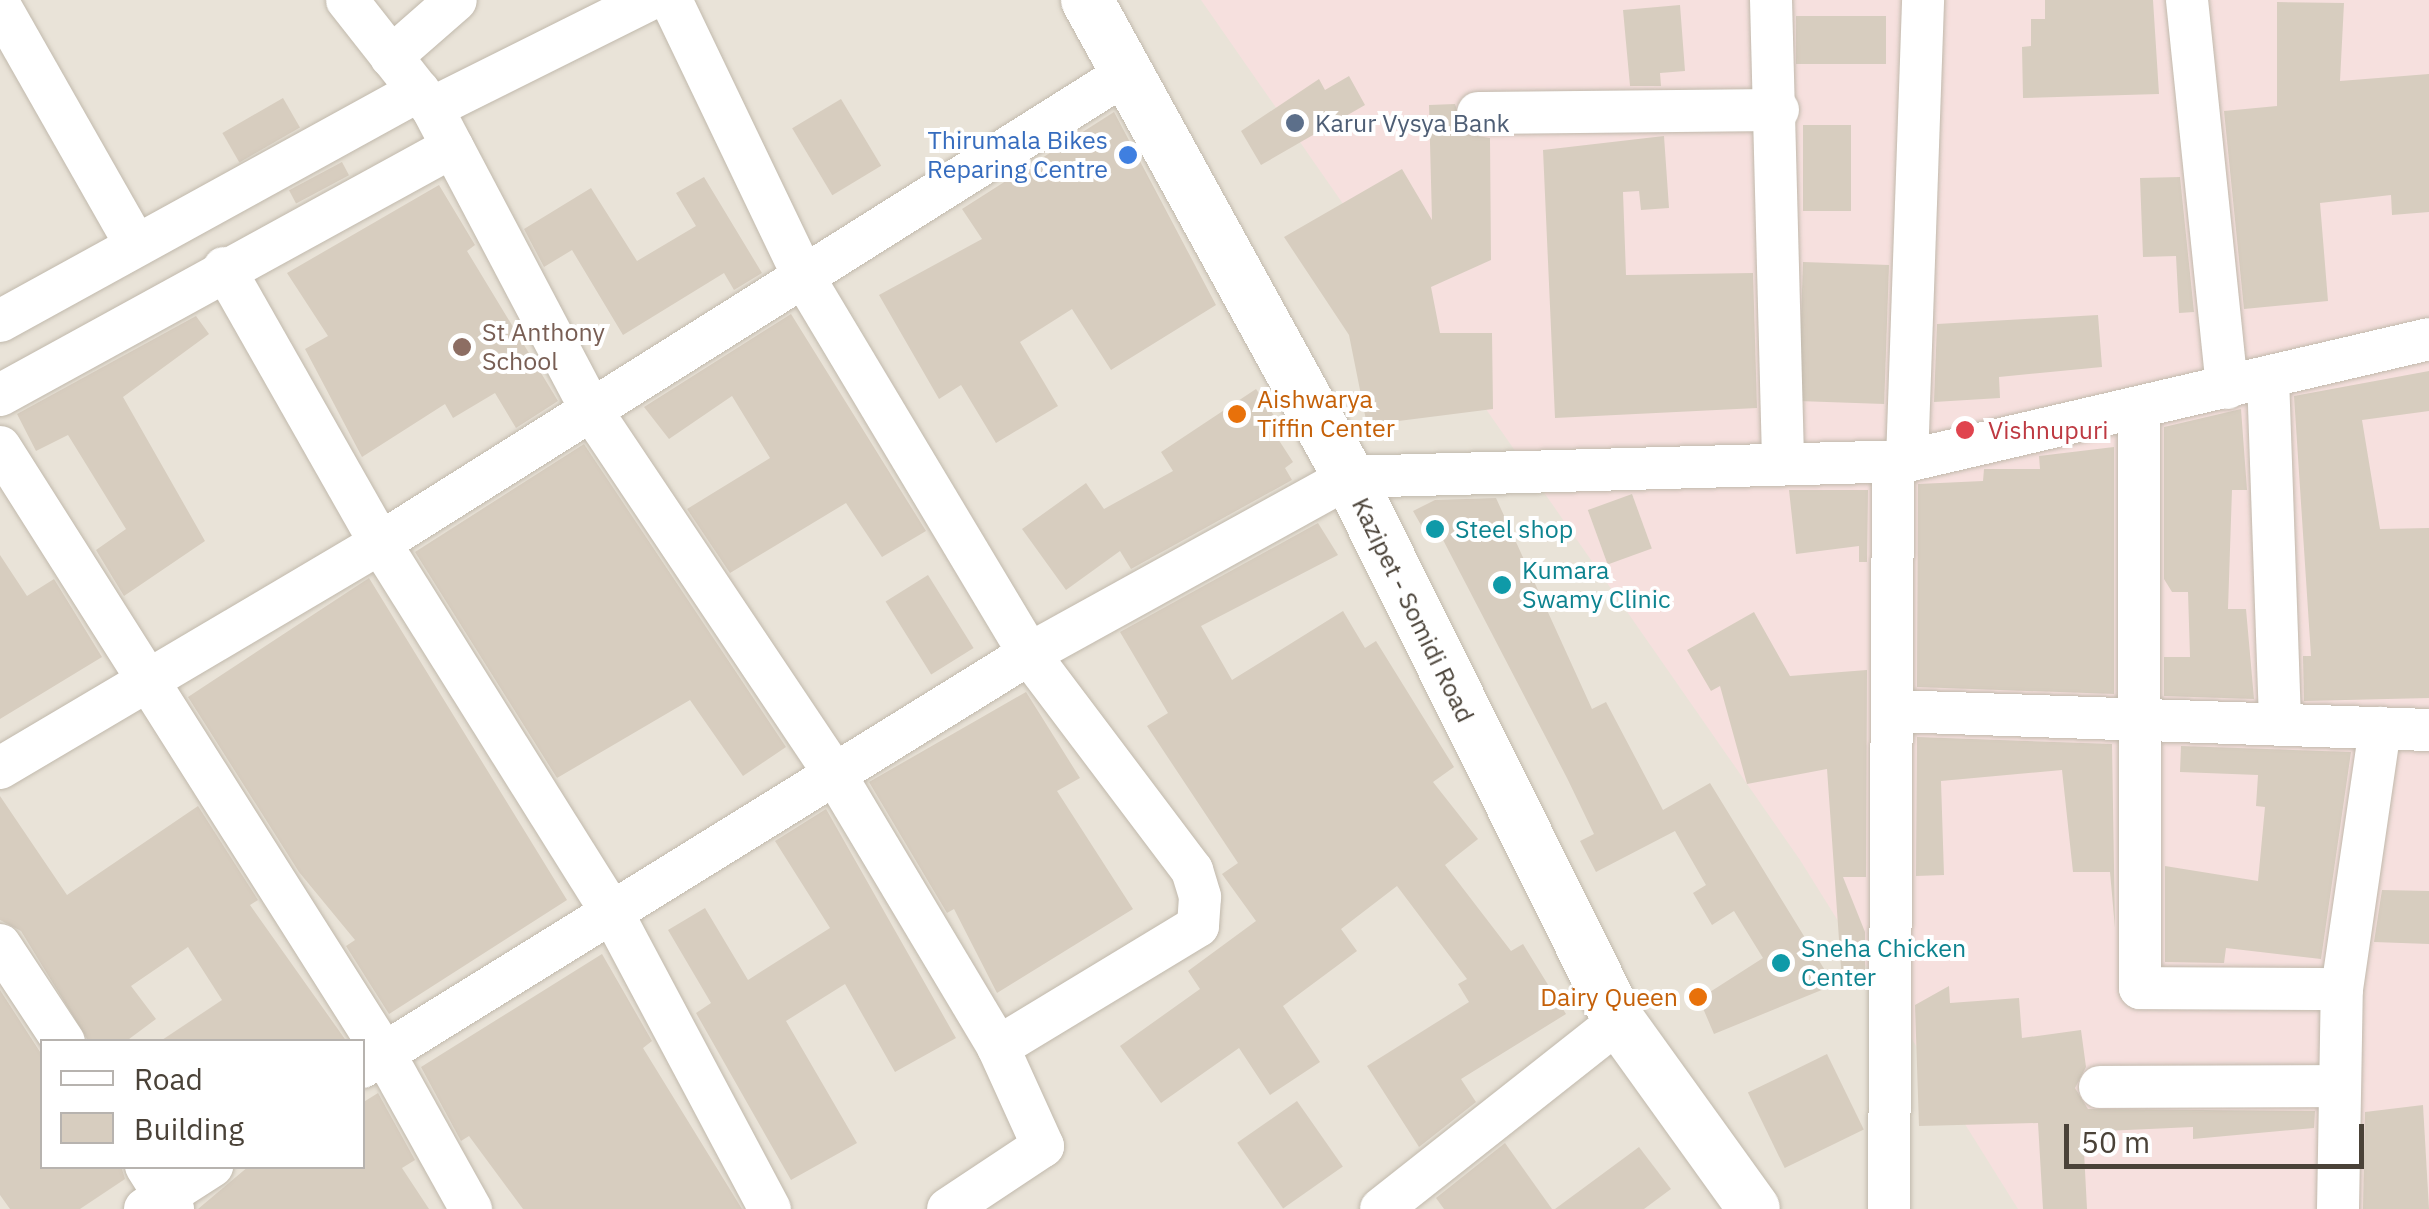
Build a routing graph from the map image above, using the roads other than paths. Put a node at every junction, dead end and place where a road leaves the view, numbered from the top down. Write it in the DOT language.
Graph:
graph roads {
  1 [pos="346,0"];
  2 [pos="456,0"];
  3 [pos="649,0"];
  4 [pos="671,0"];
  5 [pos="1086,0"];
  6 [pos="1770,0"];
  7 [pos="1922,0"];
  8 [pos="2187,0"];
  9 [pos="0,6"];
  10 [pos="391,57"];
  11 [pos="1127,72"];
  12 [pos="425,100"];
  13 [pos="1778,110"];
  14 [pos="1478,113"];
  15 [pos="452,147"];
  16 [pos="133,240"];
  17 [pos="224,268"];
  18 [pos="803,276"];
  19 [pos="0,321"];
  20 [pos="2429,339"];
  21 [pos="2268,377"];
  22 [pos="2227,388"];
  23 [pos="0,395"];
  24 [pos="591,410"];
  25 [pos="2139,411"];
  26 [pos="2,455"];
  27 [pos="1783,458"];
  28 [pos="1900,461"];
  29 [pos="1349,477"];
  30 [pos="380,543"];
  31 [pos="1029,654"];
  32 [pos="142,681"];
  33 [pos="1895,710"];
  34 [pos="2139,720"];
  35 [pos="2280,724"];
  36 [pos="2380,728"];
  37 [pos="2429,730"];
  38 [pos="0,768"];
  39 [pos="836,776"];
  40 [pos="614,916"];
  41 [pos="0,945"];
  42 [pos="2342,989"];
  43 [pos="1619,1021"];
  44 [pos="62,1039"];
  45 [pos="360,1039"];
  46 [pos="998,1048"];
  47 [pos="373,1060"];
  48 [pos="2339,1086"];
  49 [pos="2100,1087"];
  50 [pos="206,1169"];
  51 [pos="158,1195"];
  52 [pos="1383,1208"];
  53 [pos="471,1209"];
  54 [pos="770,1209"];
  55 [pos="948,1209"];
  56 [pos="1754,1209"];
  57 [pos="1889,1209"];
  58 [pos="2338,1209"];
  1 -- 10 [label="street"];
  2 -- 10 [label="street"];
  3 -- 12 [label="street"];
  4 -- 18 [label="street"];
  5 -- 11 [label="street, Kazipet - Somidi Road"];
  6 -- 13 [label="street"];
  7 -- 28 [label="street"];
  8 -- 22 [label="street"];
  9 -- 16 [label="street"];
  10 -- 12 [label="street"];
  11 -- 18 [label="street"];
  11 -- 29 [label="street, Kazipet - Somidi Road"];
  12 -- 15 [label="street"];
  12 -- 16 [label="street"];
  13 -- 14 [label="street"];
  13 -- 27 [label="street"];
  15 -- 17 [label="street"];
  15 -- 24 [label="street"];
  16 -- 19 [label="street"];
  17 -- 23 [label="street"];
  17 -- 30 [label="street"];
  18 -- 24 [label="street"];
  18 -- 31 [label="street"];
  20 -- 21 [label="street"];
  21 -- 22 [label="street"];
  21 -- 35 [label="street"];
  22 -- 25 [label="street"];
  24 -- 30 [label="street"];
  24 -- 39 [label="street"];
  25 -- 28 [label="street"];
  25 -- 34 [label="street"];
  26 -- 32 [label="street"];
  27 -- 28 [label="street"];
  27 -- 29 [label="street"];
  28 -- 33 [label="street"];
  29 -- 31 [label="street"];
  29 -- 43 [label="street, Kazipet - Somidi Road"];
  30 -- 32 [label="street"];
  30 -- 40 [label="street"];
  31 -- 39 [label="street"];
  31 -- 46 [label="street"];
  32 -- 38 [label="street"];
  32 -- 45 [label="street"];
  33 -- 34 [label="street"];
  33 -- 57 [label="street"];
  34 -- 35 [label="street"];
  34 -- 42 [label="street"];
  35 -- 36 [label="street"];
  36 -- 37 [label="street"];
  36 -- 42 [label="street"];
  39 -- 40 [label="street"];
  39 -- 46 [label="street"];
  40 -- 47 [label="street"];
  40 -- 54 [label="street"];
  41 -- 44 [label="street"];
  42 -- 48 [label="street"];
  43 -- 52 [label="street"];
  43 -- 56 [label="street, Kazipet - Somidi Road"];
  46 -- 55 [label="street"];
  47 -- 53 [label="street"];
  48 -- 49 [label="street"];
  48 -- 58 [label="street"];
  50 -- 51 [label="street"];
}
